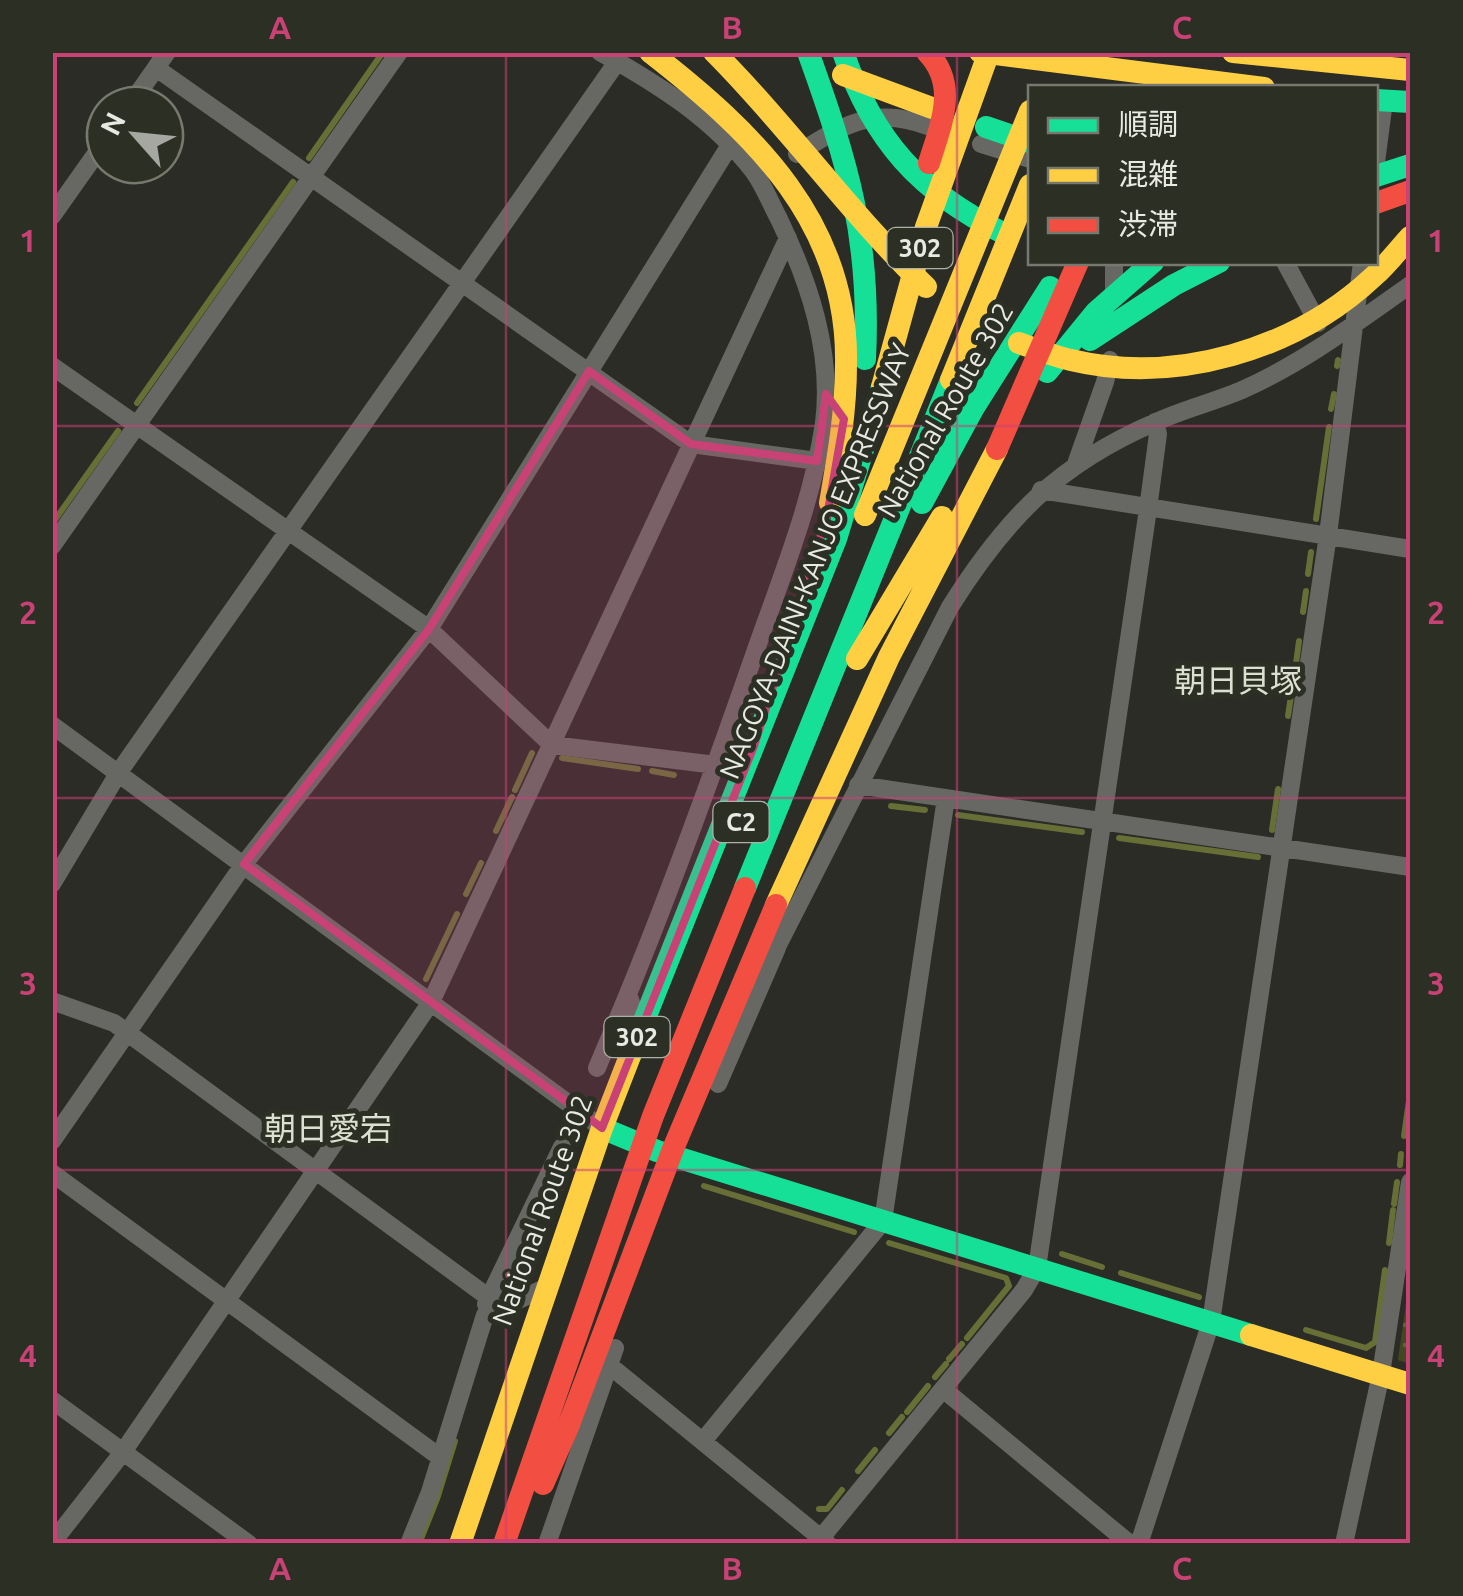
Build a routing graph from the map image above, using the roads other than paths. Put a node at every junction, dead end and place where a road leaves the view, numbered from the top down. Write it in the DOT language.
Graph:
graph roads {
  1 [pos="400,52"];
  2 [pos="650,52"];
  3 [pos="714,52"];
  4 [pos="786,52"];
  5 [pos="808,52"];
  6 [pos="843,52"];
  7 [pos="926,52"];
  8 [pos="1054,52"];
  9 [pos="1084,52"];
  10 [pos="1233,52"];
  11 [pos="1374,52"];
  12 [pos="986,53"];
  13 [pos="609,57"];
  14 [pos="161,60"];
  15 [pos="1162,69"];
  16 [pos="1410,70"];
  17 [pos="144,85"];
  18 [pos="1041,85"];
  19 [pos="1071,85"];
  20 [pos="1248,85"];
  21 [pos="1356,85"];
  22 [pos="1380,100"];
  23 [pos="1410,102"];
  24 [pos="1028,115"];
  25 [pos="930,117"];
  26 [pos="1378,131"];
  27 [pos="983,136"];
  28 [pos="1028,142"];
  29 [pos="730,145"];
  30 [pos="1028,158"];
  31 [pos="1410,165"];
  32 [pos="85,169"];
  33 [pos="756,175"];
  34 [pos="1378,175"];
  35 [pos="312,177"];
  36 [pos="1028,190"];
  37 [pos="1410,191"];
  38 [pos="1380,210"];
  39 [pos="1410,215"];
  40 [pos="52,216"];
  41 [pos="926,227"];
  42 [pos="1410,237"];
  43 [pos="788,238"];
  44 [pos="1028,242"];
  45 [pos="1064,265"];
  46 [pos="1077,265"];
  47 [pos="1114,265"];
  48 [pos="1149,265"];
  49 [pos="1213,265"];
  50 [pos="1287,265"];
  51 [pos="1362,265"];
  52 [pos="462,282"];
  53 [pos="1410,286"];
  54 [pos="1354,324"];
  55 [pos="1329,344"];
  56 [pos="52,366"];
  57 [pos="589,371"];
  58 [pos="1030,393"];
  59 [pos="826,394"];
  60 [pos="1155,422"];
  61 [pos="138,425"];
  62 [pos="691,444"];
  63 [pos="866,448"];
  64 [pos="818,461"];
  65 [pos="1076,464"];
  66 [pos="1041,490"];
  67 [pos="1148,509"];
  68 [pos="827,516"];
  69 [pos="288,531"];
  70 [pos="1328,535"];
  71 [pos="52,546"];
  72 [pos="1410,549"];
  73 [pos="429,630"];
  74 [pos="52,726"];
  75 [pos="552,746"];
  76 [pos="716,765"];
  77 [pos="119,772"];
  78 [pos="858,785"];
  79 [pos="946,798"];
  80 [pos="1102,822"];
  81 [pos="1280,848"];
  82 [pos="244,864"];
  83 [pos="1410,867"];
  84 [pos="52,884"];
  85 [pos="778,947"];
  86 [pos="683,965"];
  87 [pos="714,981"];
  88 [pos="628,994"];
  89 [pos="52,1001"];
  90 [pos="430,1002"];
  91 [pos="640,1028"];
  92 [pos="128,1032"];
  93 [pos="598,1068"];
  94 [pos="708,1108"];
  95 [pos="602,1128"];
  96 [pos="52,1141"];
  97 [pos="562,1148"];
  98 [pos="657,1152"];
  99 [pos="315,1170"];
  100 [pos="52,1173"];
  101 [pos="1410,1182"];
  102 [pos="666,1213"];
  103 [pos="883,1221"];
  104 [pos="618,1256"];
  105 [pos="1037,1268"];
  106 [pos="545,1288"];
  107 [pos="226,1300"];
  108 [pos="630,1305"];
  109 [pos="486,1306"];
  110 [pos="1212,1322"];
  111 [pos="609,1365"];
  112 [pos="1380,1374"];
  113 [pos="1410,1384"];
  114 [pos="943,1389"];
  115 [pos="52,1400"];
  116 [pos="497,1430"];
  117 [pos="703,1442"];
  118 [pos="124,1452"];
  119 [pos="441,1458"];
  120 [pos="821,1542"];
  121 [pos="52,1543"];
  122 [pos="548,1543"];
  123 [pos="249,1544"];
  124 [pos="409,1544"];
  125 [pos="450,1544"];
  126 [pos="460,1544"];
  127 [pos="476,1544"];
  128 [pos="504,1544"];
  129 [pos="519,1544"];
  130 [pos="1130,1544"];
  131 [pos="1139,1544"];
  132 [pos="1344,1544"];
  1 -- 35 [label="street"];
  2 -- 68 [label="main road"];
  3 -- 42 [label="main road"];
  4 -- 25 [label="main road"];
  5 -- 68 [label="main road"];
  6 -- 44 [label="main road"];
  7 -- 41 [label="main road"];
  8 -- 18 [label="main road"];
  9 -- 19 [label="main road"];
  10 -- 16 [label="main road"];
  11 -- 21 [label="main road"];
  12 -- 15 [label="main road"];
  12 -- 41 [label="main road, National Route 302 / 302"];
  13 -- 29 [label="street"];
  13 -- 52 [label="street"];
  14 -- 17 [label="street"];
  14 -- 35 [label="street"];
  15 -- 20 [label="main road"];
  22 -- 23 [label="main road"];
  22 -- 26 [label="street"];
  24 -- 86 [label="main road, NAGOYA-DAINI-KANJO EXPRESSWAY / C2"];
  25 -- 33 [label="street"];
  27 -- 28 [label="main road"];
  27 -- 30 [label="street"];
  29 -- 33 [label="street"];
  29 -- 57 [label="street"];
  31 -- 34 [label="main road"];
  32 -- 40 [label="street"];
  33 -- 43 [label="street"];
  35 -- 52 [label="street"];
  35 -- 61 [label="street"];
  36 -- 87 [label="main road, NAGOYA-DAINI-KANJO EXPRESSWAY / C2"];
  37 -- 38 [label="main road"];
  38 -- 39 [label="main road"];
  41 -- 63 [label="main road, National Route 302 / 302"];
  43 -- 59 [label="street"];
  43 -- 62 [label="street"];
  45 -- 87 [label="main road, National Route 302 / 302"];
  46 -- 129 [label="main road"];
  47 -- 65 [label="street"];
  48 -- 58 [label="main road"];
  49 -- 58 [label="main road"];
  50 -- 55 [label="street"];
  51 -- 54 [label="street"];
  52 -- 57 [label="street"];
  52 -- 69 [label="street"];
  53 -- 54 [label="street"];
  54 -- 55 [label="street"];
  54 -- 70 [label="street"];
  55 -- 60 [label="street"];
  56 -- 61 [label="street"];
  57 -- 62 [label="street"];
  57 -- 73 [label="street"];
  58 -- 87 [label="main road"];
  59 -- 63 [label="street"];
  59 -- 64 [label="street"];
  60 -- 65 [label="street"];
  60 -- 67 [label="street"];
  61 -- 69 [label="street"];
  61 -- 71 [label="street"];
  62 -- 64 [label="street"];
  62 -- 75 [label="street"];
  63 -- 91 [label="main road, National Route 302 / 302"];
  64 -- 76 [label="street"];
  65 -- 66 [label="street"];
  66 -- 67 [label="street"];
  66 -- 78 [label="street"];
  67 -- 70 [label="street"];
  67 -- 80 [label="street"];
  68 -- 86 [label="main road"];
  69 -- 73 [label="street"];
  69 -- 77 [label="street"];
  70 -- 72 [label="street"];
  70 -- 81 [label="street"];
  73 -- 75 [label="street"];
  73 -- 82 [label="street"];
  74 -- 77 [label="street"];
  75 -- 76 [label="street"];
  75 -- 90 [label="street"];
  76 -- 88 [label="street"];
  77 -- 82 [label="street"];
  77 -- 84 [label="street"];
  78 -- 79 [label="street"];
  78 -- 85 [label="street"];
  79 -- 80 [label="street"];
  79 -- 103 [label="street"];
  80 -- 81 [label="street"];
  80 -- 105 [label="street"];
  81 -- 83 [label="street"];
  81 -- 110 [label="street"];
  82 -- 90 [label="street"];
  82 -- 92 [label="street"];
  85 -- 87 [label="street"];
  85 -- 94 [label="street"];
  86 -- 127 [label="main road, NAGOYA-DAINI-KANJO EXPRESSWAY / C2"];
  87 -- 98 [label="main road, National Route 302 / 302"];
  87 -- 128 [label="main road, NAGOYA-DAINI-KANJO EXPRESSWAY / C2"];
  88 -- 91 [label="street"];
  88 -- 93 [label="street"];
  89 -- 92 [label="street"];
  90 -- 95 [label="street"];
  90 -- 99 [label="street"];
  91 -- 95 [label="main road, National Route 302 / 302"];
  92 -- 96 [label="street"];
  92 -- 99 [label="street"];
  95 -- 98 [label="main road"];
  95 -- 106 [label="main road, National Route 302 / 302"];
  97 -- 109 [label="street"];
  98 -- 103 [label="main road"];
  98 -- 104 [label="main road, National Route 302 / 302"];
  99 -- 107 [label="street"];
  99 -- 109 [label="street"];
  100 -- 107 [label="street"];
  101 -- 112 [label="street"];
  102 -- 108 [label="street"];
  103 -- 105 [label="main road"];
  103 -- 117 [label="street"];
  104 -- 108 [label="street"];
  104 -- 129 [label="main road, National Route 302 / 302"];
  105 -- 110 [label="main road"];
  105 -- 114 [label="street"];
  106 -- 109 [label="street"];
  106 -- 116 [label="main road, National Route 302 / 302"];
  107 -- 118 [label="street"];
  107 -- 119 [label="street"];
  108 -- 111 [label="street"];
  109 -- 119 [label="street"];
  110 -- 112 [label="main road"];
  110 -- 131 [label="street"];
  111 -- 117 [label="street"];
  111 -- 122 [label="street"];
  112 -- 113 [label="main road"];
  112 -- 132 [label="street"];
  114 -- 120 [label="street"];
  114 -- 130 [label="street"];
  115 -- 118 [label="street"];
  116 -- 125 [label="main road"];
  116 -- 126 [label="main road, National Route 302 / 302"];
  117 -- 120 [label="street"];
  118 -- 121 [label="street"];
  118 -- 123 [label="street"];
  119 -- 124 [label="street"];
}
